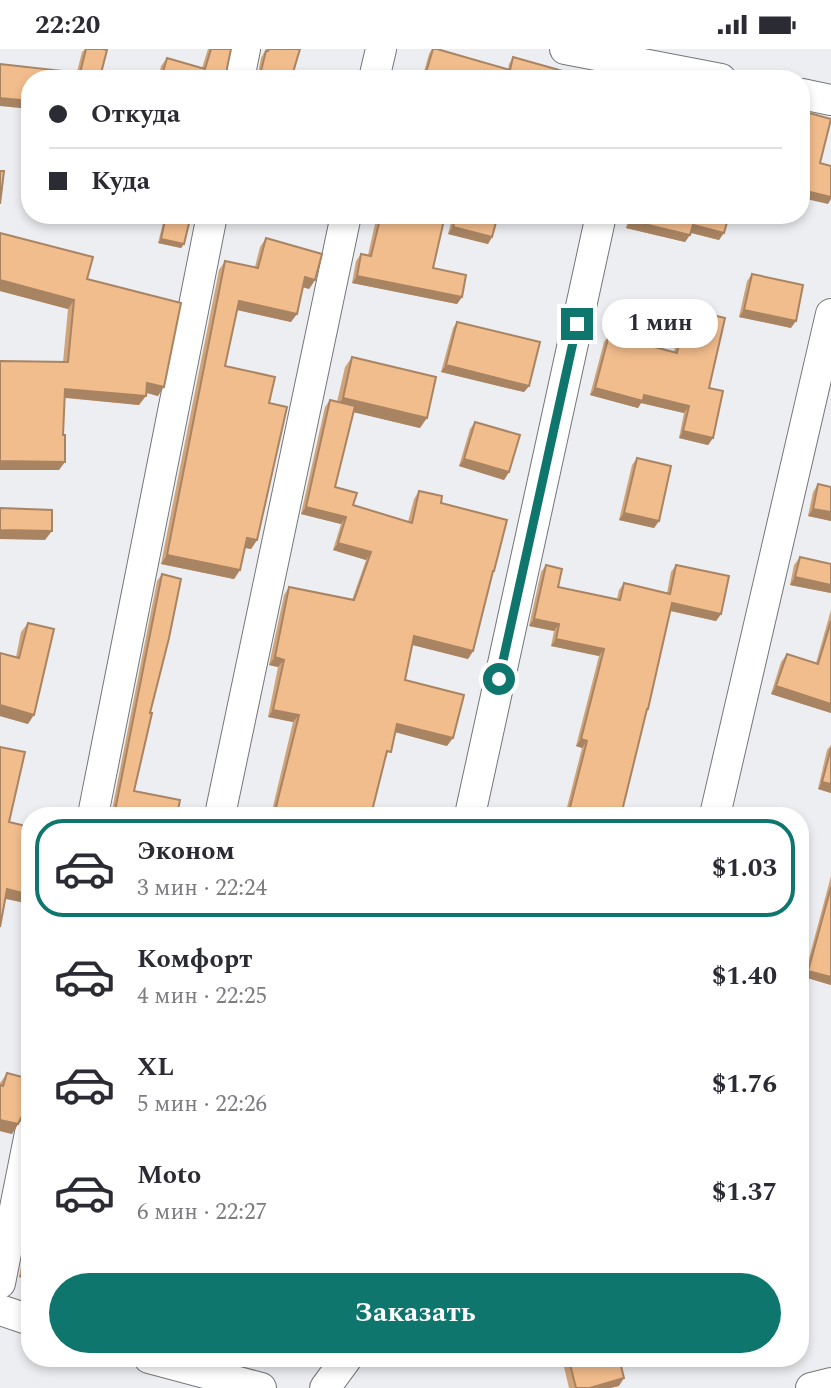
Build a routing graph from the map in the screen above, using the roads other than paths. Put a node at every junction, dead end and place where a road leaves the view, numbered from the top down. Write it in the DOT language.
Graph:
graph roads {
  1 [pos="245,49"];
  2 [pos="381,49"];
  3 [pos="565,49"];
  4 [pos="241,70"];
  5 [pos="376,70"];
  6 [pos="630,70"];
  7 [pos="810,96"];
  8 [pos="831,100"];
  9 [pos="210,224"];
  10 [pos="344,224"];
  11 [pos="599,224"];
  12 [pos="831,314"];
  13 [pos="95,807"];
  14 [pos="222,807"];
  15 [pos="472,807"];
  16 [pos="717,807"];
  17 [pos="21,1178"];
  18 [pos="0,1283"];
  19 [pos="0,1310"];
  20 [pos="21,1317"];
  21 [pos="183,1367"];
  22 [pos="340,1367"];
  23 [pos="831,1383"];
  24 [pos="261,1388"];
  25 [pos="325,1388"];
  26 [pos="811,1388"];
  1 -- 4 [label="street"];
  2 -- 5 [label="street"];
  3 -- 6 [label="street"];
  7 -- 8 [label="street"];
  9 -- 13 [label="street"];
  10 -- 14 [label="street"];
  11 -- 15 [label="street"];
  12 -- 16 [label="street"];
  17 -- 18 [label="street"];
  19 -- 20 [label="street"];
  21 -- 24 [label="street"];
  22 -- 25 [label="street"];
  23 -- 26 [label="street"];
}
